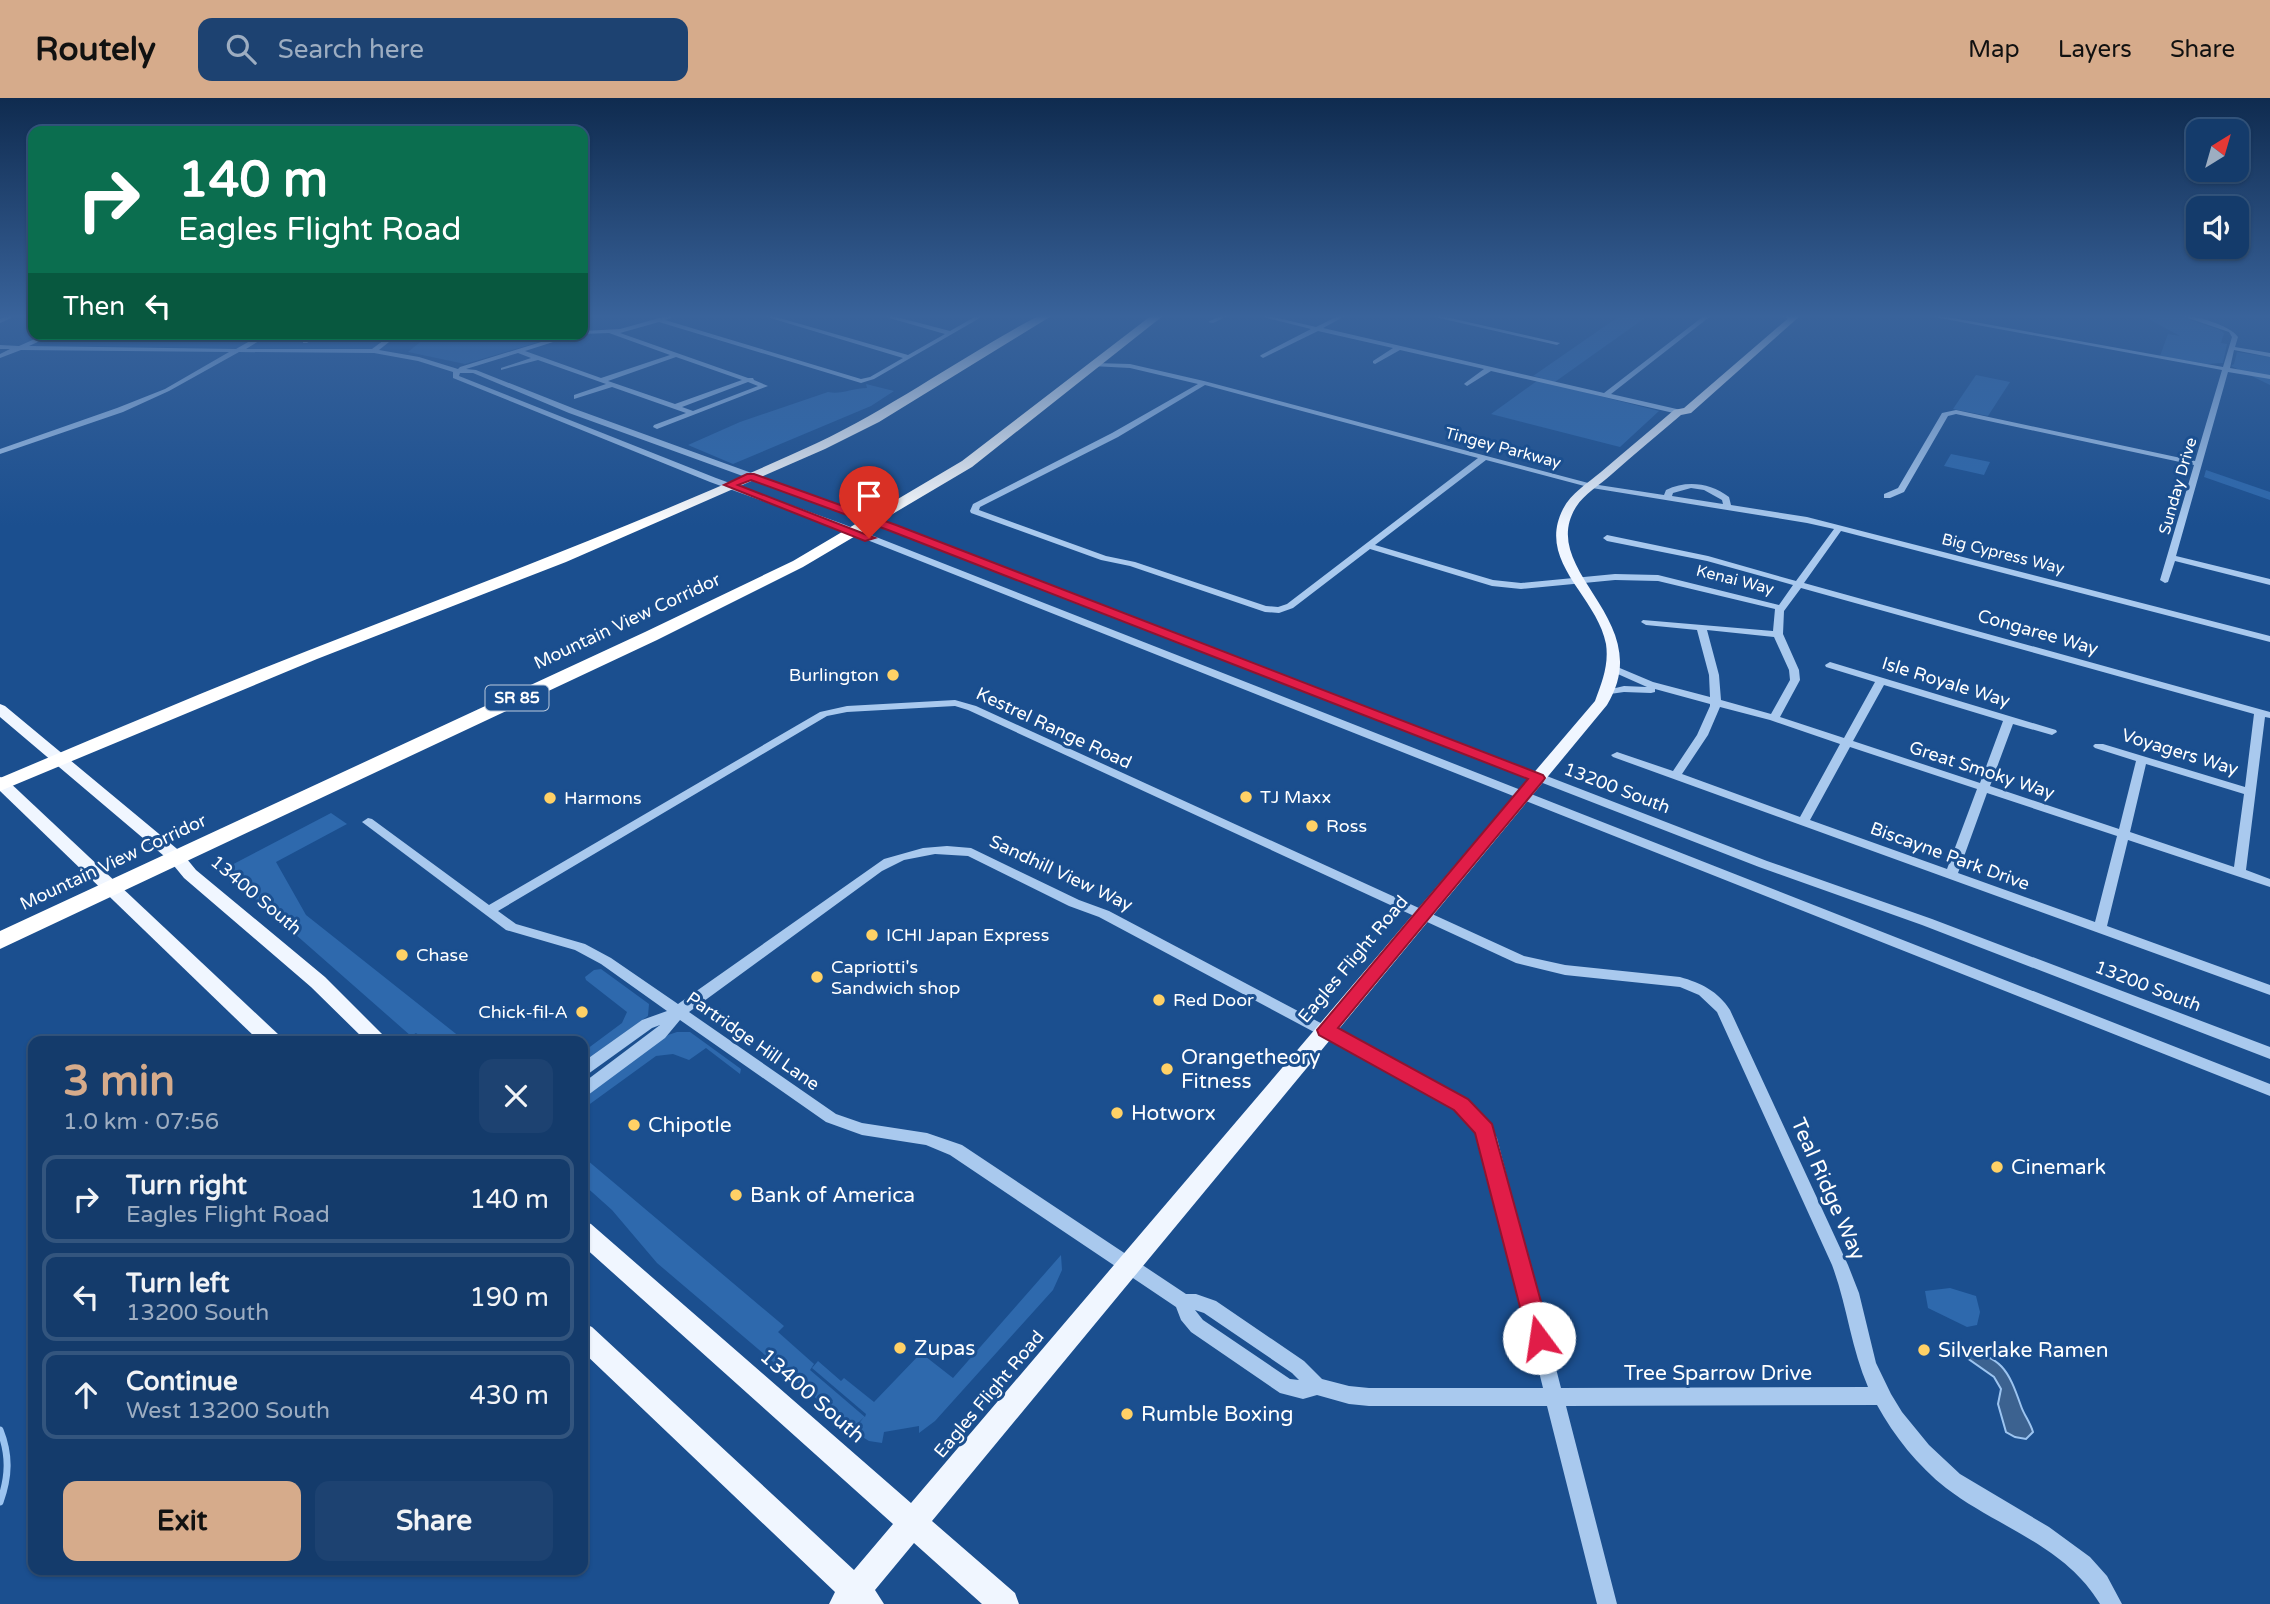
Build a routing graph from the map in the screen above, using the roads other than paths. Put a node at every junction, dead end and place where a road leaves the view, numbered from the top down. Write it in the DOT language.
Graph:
graph roads {
  1 [pos="175,385"];
  2 [pos="476,385"];
  3 [pos="510,385"];
  4 [pos="611,385"];
  5 [pos="734,385"];
  6 [pos="764,385"];
  7 [pos="929,385"];
  8 [pos="1068,385"];
  9 [pos="1200,385"];
  10 [pos="1213,385"];
  11 [pos="1563,385"];
  12 [pos="1619,385"];
  13 [pos="1699,385"];
  14 [pos="1716,385"];
  15 [pos="2221,385"];
  16 [pos="529,393"];
  17 [pos="1606,395"];
  18 [pos="577,397"];
  19 [pos="512,399"];
  20 [pos="675,407"];
  21 [pos="1678,412"];
  22 [pos="693,413"];
  23 [pos="657,427"];
  24 [pos="0,452"];
  25 [pos="1485,457"];
  26 [pos="2199,464"];
  27 [pos="750,477"];
  28 [pos="729,485"];
  29 [pos="1592,486"];
  30 [pos="1887,496"];
  31 [pos="1668,499"];
  32 [pos="1727,506"];
  33 [pos="873,522"];
  34 [pos="1839,528"];
  35 [pos="854,532"];
  36 [pos="1607,538"];
  37 [pos="1368,547"];
  38 [pos="2172,558"];
  39 [pos="2165,580"];
  40 [pos="1579,582"];
  41 [pos="2270,582"];
  42 [pos="1798,584"];
  43 [pos="1781,608"];
  44 [pos="1646,622"];
  45 [pos="1701,627"];
  46 [pos="1778,634"];
  47 [pos="2270,639"];
  48 [pos="1830,665"];
  49 [pos="1615,669"];
  50 [pos="1881,680"];
  51 [pos="1607,693"];
  52 [pos="1682,694"];
  53 [pos="1717,702"];
  54 [pos="0,709"];
  55 [pos="2265,714"];
  56 [pos="1774,718"];
  57 [pos="2009,719"];
  58 [pos="2052,732"];
  59 [pos="1846,743"];
  60 [pos="2099,746"];
  61 [pos="1617,755"];
  62 [pos="62,759"];
  63 [pos="2142,759"];
  64 [pos="1675,776"];
  65 [pos="1537,778"];
  66 [pos="1,784"];
  67 [pos="1983,789"];
  68 [pos="2250,792"];
  69 [pos="1522,796"];
  70 [pos="368,822"];
  71 [pos="1803,822"];
  72 [pos="2123,835"];
  73 [pos="176,857"];
  74 [pos="2239,873"];
  75 [pos="1951,875"];
  76 [pos="2270,883"];
  77 [pos="111,887"];
  78 [pos="488,911"];
  79 [pos="1422,915"];
  80 [pos="2100,928"];
  81 [pos="0,941"];
  82 [pos="2270,989"];
  83 [pos="678,1012"];
  84 [pos="1326,1030"];
  85 [pos="267,1036"];
  86 [pos="374,1036"];
  87 [pos="2270,1053"];
  88 [pos="588,1066"];
  89 [pos="588,1087"];
  90 [pos="2270,1090"];
  91 [pos="588,1235"];
  92 [pos="1128,1266"];
  93 [pos="588,1340"];
  94 [pos="1554,1396"];
  95 [pos="1882,1396"];
  96 [pos="913,1522"];
  97 [pos="856,1600"];
  98 [pos="1004,1604"];
  99 [pos="1607,1604"];
  100 [pos="2112,1604"];
  1 -- 24 [label="street"];
  2 -- 19 [label="street"];
  3 -- 16 [label="street"];
  4 -- 18 [label="street"];
  4 -- 20 [label="street"];
  5 -- 20 [label="street"];
  6 -- 22 [label="street"];
  7 -- 27 [label="highway"];
  8 -- 33 [label="highway, Mountain View Corridor / SR 85"];
  9 -- 37 [label="street"];
  10 -- 25 [label="street, Tingey Parkway"];
  11 -- 17 [label="street"];
  12 -- 17 [label="street"];
  13 -- 21 [label="main road"];
  14 -- 21 [label="main road"];
  15 -- 26 [label="street, Sunday Drive"];
  16 -- 19 [label="street"];
  16 -- 27 [label="street"];
  17 -- 21 [label="street"];
  19 -- 28 [label="street"];
  20 -- 22 [label="street"];
  21 -- 29 [label="main road, Eagles Flight Road"];
  22 -- 23 [label="street"];
  25 -- 29 [label="street, Tingey Parkway"];
  25 -- 37 [label="street"];
  26 -- 30 [label="street"];
  26 -- 38 [label="street, Sunday Drive"];
  27 -- 28 [label="highway"];
  27 -- 33 [label="street, 13200 South"];
  28 -- 35 [label="street"];
  28 -- 62 [label="highway"];
  29 -- 31 [label="street, Big Cypress Way"];
  29 -- 40 [label="main road, Eagles Flight Road"];
  31 -- 32 [label="street, Big Cypress Way"];
  31 -- 32 [label="street, Big Cypress Way"];
  32 -- 34 [label="street, Big Cypress Way"];
  33 -- 35 [label="highway, Mountain View Corridor / SR 85"];
  33 -- 65 [label="street, 13200 South"];
  34 -- 42 [label="street"];
  34 -- 47 [label="street, Big Cypress Way"];
  35 -- 69 [label="street"];
  35 -- 73 [label="highway, Mountain View Corridor / SR 85"];
  36 -- 42 [label="street, Congaree Way"];
  37 -- 40 [label="street, Kenai Way"];
  38 -- 39 [label="street, Sunday Drive"];
  38 -- 41 [label="street"];
  40 -- 43 [label="street, Kenai Way"];
  40 -- 49 [label="main road, Eagles Flight Road"];
  42 -- 43 [label="street"];
  42 -- 55 [label="street, Congaree Way"];
  43 -- 46 [label="street"];
  44 -- 45 [label="street"];
  45 -- 46 [label="street"];
  45 -- 53 [label="street"];
  46 -- 56 [label="street"];
  48 -- 50 [label="street, Isle Royale Way"];
  49 -- 51 [label="main road, Eagles Flight Road"];
  49 -- 52 [label="street, Great Smoky Way"];
  50 -- 57 [label="street, Isle Royale Way"];
  50 -- 59 [label="street"];
  51 -- 52 [label="street, Great Smoky Way"];
  51 -- 65 [label="main road, Eagles Flight Road"];
  52 -- 53 [label="street, Great Smoky Way"];
  53 -- 56 [label="street, Great Smoky Way"];
  53 -- 64 [label="street"];
  54 -- 62 [label="main road, 13400 South"];
  55 -- 68 [label="street"];
  56 -- 59 [label="street, Great Smoky Way"];
  57 -- 58 [label="street, Isle Royale Way"];
  57 -- 67 [label="street"];
  59 -- 67 [label="street, Great Smoky Way"];
  59 -- 71 [label="street"];
  60 -- 63 [label="street, Voyagers Way"];
  61 -- 64 [label="street, Biscayne Park Drive"];
  62 -- 66 [label="highway"];
  62 -- 73 [label="main road, 13400 South"];
  63 -- 68 [label="street, Voyagers Way"];
  63 -- 72 [label="street"];
  64 -- 71 [label="street, Biscayne Park Drive"];
  65 -- 69 [label="main road, Eagles Flight Road"];
  65 -- 87 [label="street, 13200 South"];
  66 -- 77 [label="main road"];
  67 -- 72 [label="street, Great Smoky Way"];
  67 -- 75 [label="street"];
  68 -- 74 [label="street"];
  69 -- 79 [label="main road, Eagles Flight Road"];
  69 -- 90 [label="street"];
  70 -- 78 [label="street, Partridge Hill Lane"];
  71 -- 75 [label="street, Biscayne Park Drive"];
  72 -- 74 [label="street, Great Smoky Way"];
  72 -- 80 [label="street"];
  73 -- 77 [label="highway, Mountain View Corridor / SR 85"];
  73 -- 86 [label="main road, 13400 South"];
  74 -- 76 [label="street, Great Smoky Way"];
  75 -- 80 [label="street, Biscayne Park Drive"];
  77 -- 81 [label="highway, Mountain View Corridor / SR 85"];
  77 -- 85 [label="main road"];
  78 -- 79 [label="street, Kestrel Range Road"];
  78 -- 83 [label="street, Partridge Hill Lane"];
  79 -- 84 [label="main road, Eagles Flight Road"];
  79 -- 95 [label="street, Teal Ridge Way"];
  80 -- 82 [label="street, Biscayne Park Drive"];
  83 -- 84 [label="street, Sandhill View Way"];
  83 -- 88 [label="street, Sandhill View Way"];
  83 -- 89 [label="street, Sandhill View Way"];
  83 -- 92 [label="street, Partridge Hill Lane"];
  84 -- 92 [label="main road, Eagles Flight Road"];
  84 -- 94 [label="street"];
  91 -- 96 [label="main road, 13400 South"];
  92 -- 94 [label="street, Tree Sparrow Drive"];
  92 -- 96 [label="main road, Eagles Flight Road"];
  93 -- 97 [label="main road"];
  94 -- 95 [label="street, Tree Sparrow Drive"];
  94 -- 99 [label="street"];
  95 -- 100 [label="street, Teal Ridge Way"];
  96 -- 97 [label="main road, Eagles Flight Road"];
  96 -- 98 [label="main road, 13400 South"];
}
